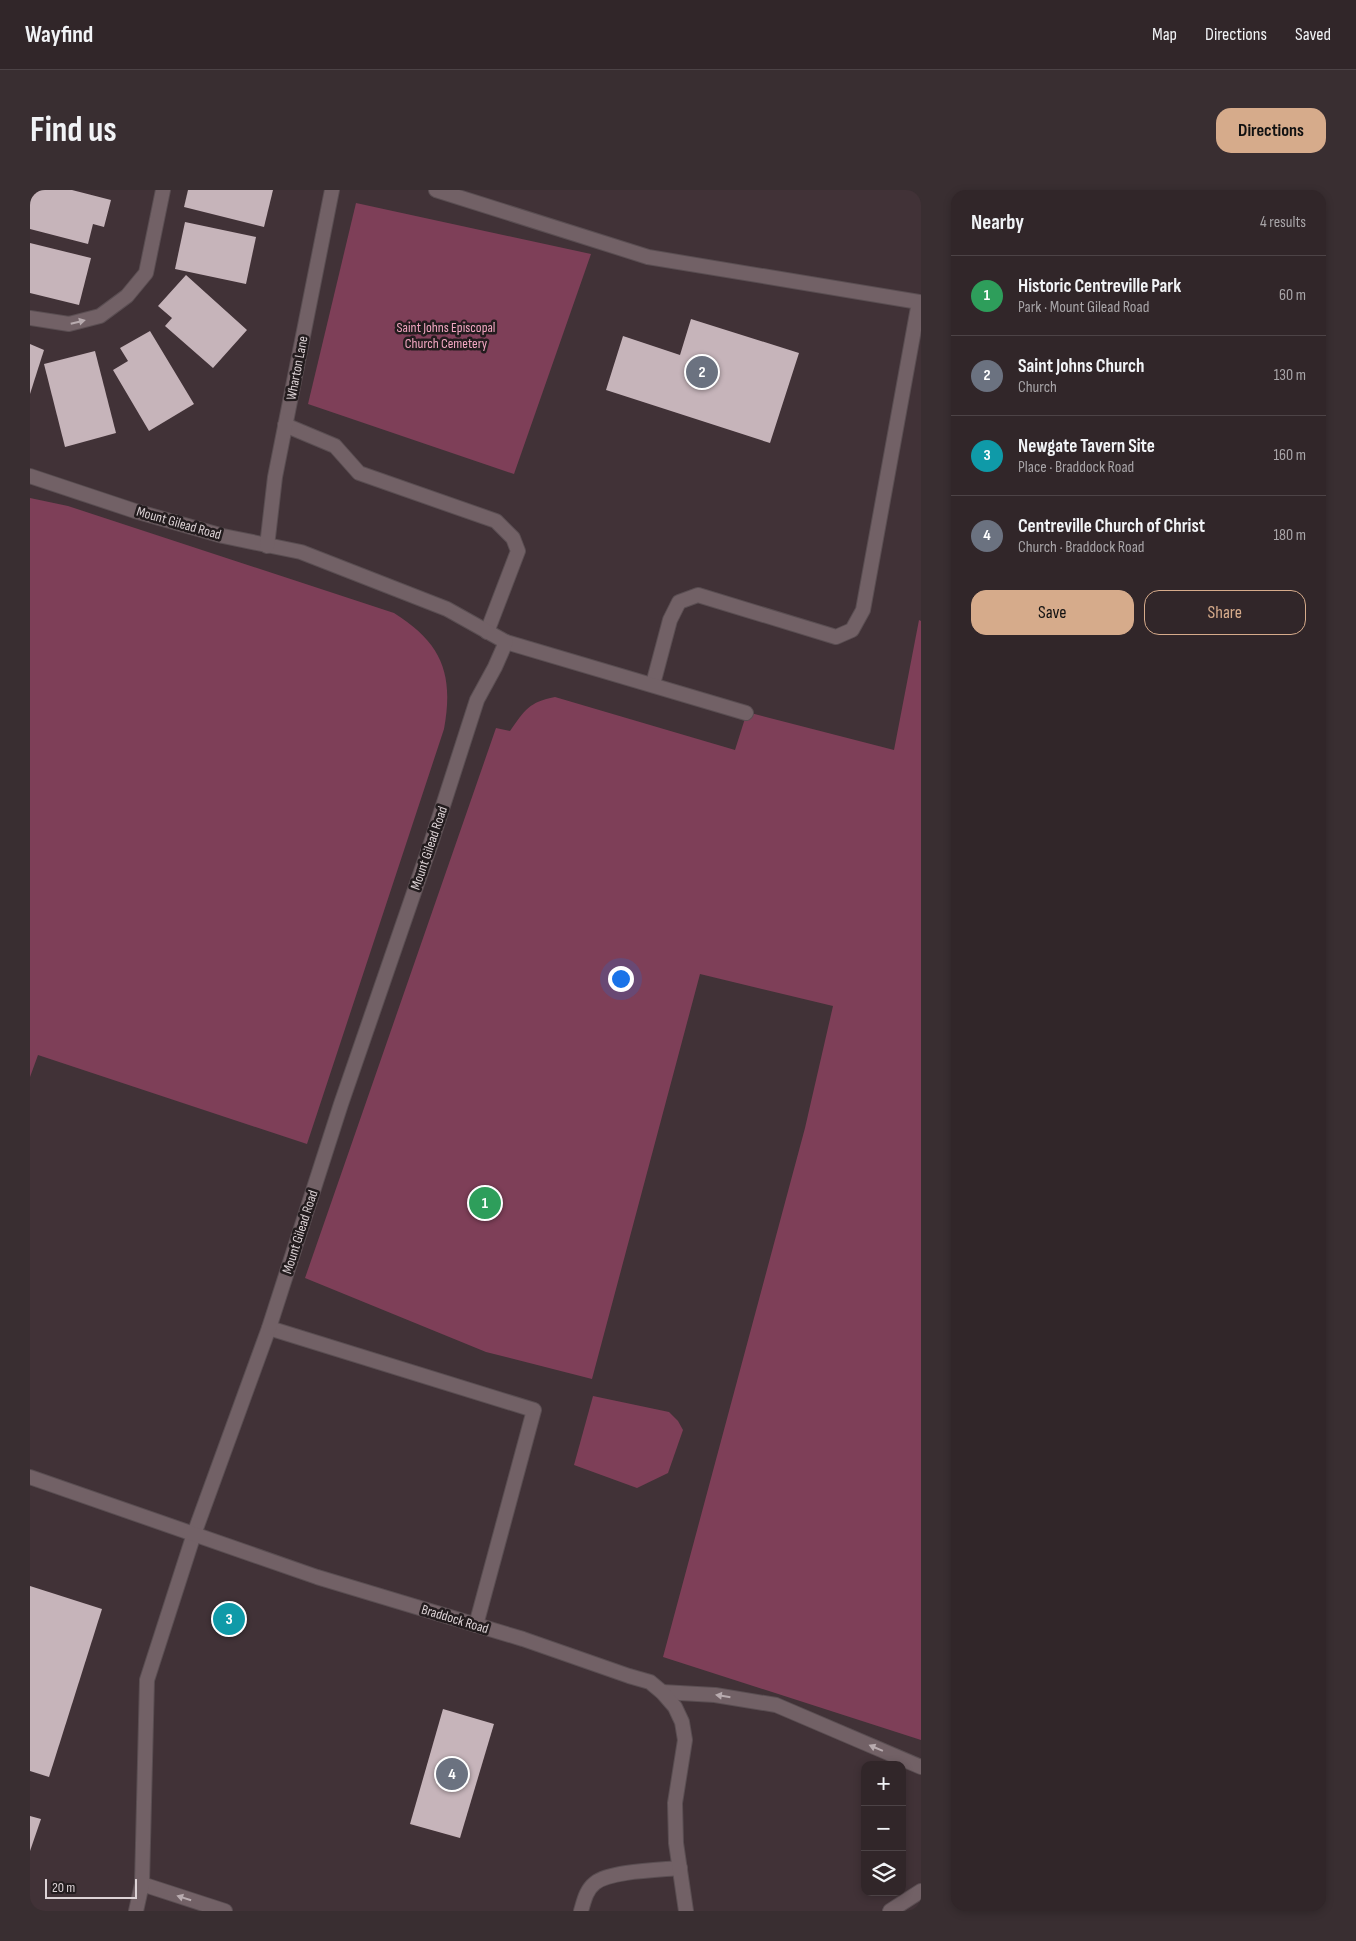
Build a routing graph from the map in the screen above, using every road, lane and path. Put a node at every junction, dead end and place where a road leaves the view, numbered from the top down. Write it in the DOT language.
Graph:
graph roads {
  1 [pos="163,190"];
  2 [pos="332,190"];
  3 [pos="436,190"];
  4 [pos="30,318"];
  5 [pos="285,425"];
  6 [pos="30,476"];
  7 [pos="267,546"];
  8 [pos="487,632"];
  9 [pos="506,642"];
  10 [pos="653,684"];
  11 [pos="746,713"];
  12 [pos="269,1328"];
  13 [pos="30,1477"];
  14 [pos="194,1534"];
  15 [pos="476,1625"];
  16 [pos="662,1692"];
  17 [pos="921,1767"];
  18 [pos="680,1868"];
  19 [pos="142,1884"];
  20 [pos="921,1891"];
  21 [pos="136,1911"];
  22 [pos="225,1911"];
  23 [pos="581,1911"];
  24 [pos="686,1911"];
  25 [pos="890,1911"];
  4 -- 1 [label="street, one-way"];
  2 -- 5 [label="street, Wharton Lane"];
  3 -- 10 [label="street"];
  5 -- 7 [label="street, Wharton Lane"];
  5 -- 8 [label="street"];
  6 -- 7 [label="street, Mount Gilead Road"];
  7 -- 8 [label="street, Mount Gilead Road"];
  8 -- 9 [label="street, Mount Gilead Road"];
  9 -- 10 [label="street"];
  9 -- 12 [label="street, Mount Gilead Road"];
  10 -- 11 [label="street"];
  12 -- 14 [label="street, Mount Gilead Road"];
  12 -- 15 [label="street"];
  13 -- 14 [label="street, Braddock Road"];
  14 -- 15 [label="street, Braddock Road"];
  14 -- 19 [label="street, Mount Gilead Road"];
  15 -- 16 [label="street, Braddock Road"];
  17 -- 16 [label="street, one-way"];
  16 -- 18 [label="street, Braddock Road"];
  18 -- 23 [label="street"];
  18 -- 24 [label="street, Braddock Road"];
  19 -- 21 [label="street, Mount Gilead Road"];
  22 -- 19 [label="street, one-way"];
  20 -- 25 [label="street"];
}
